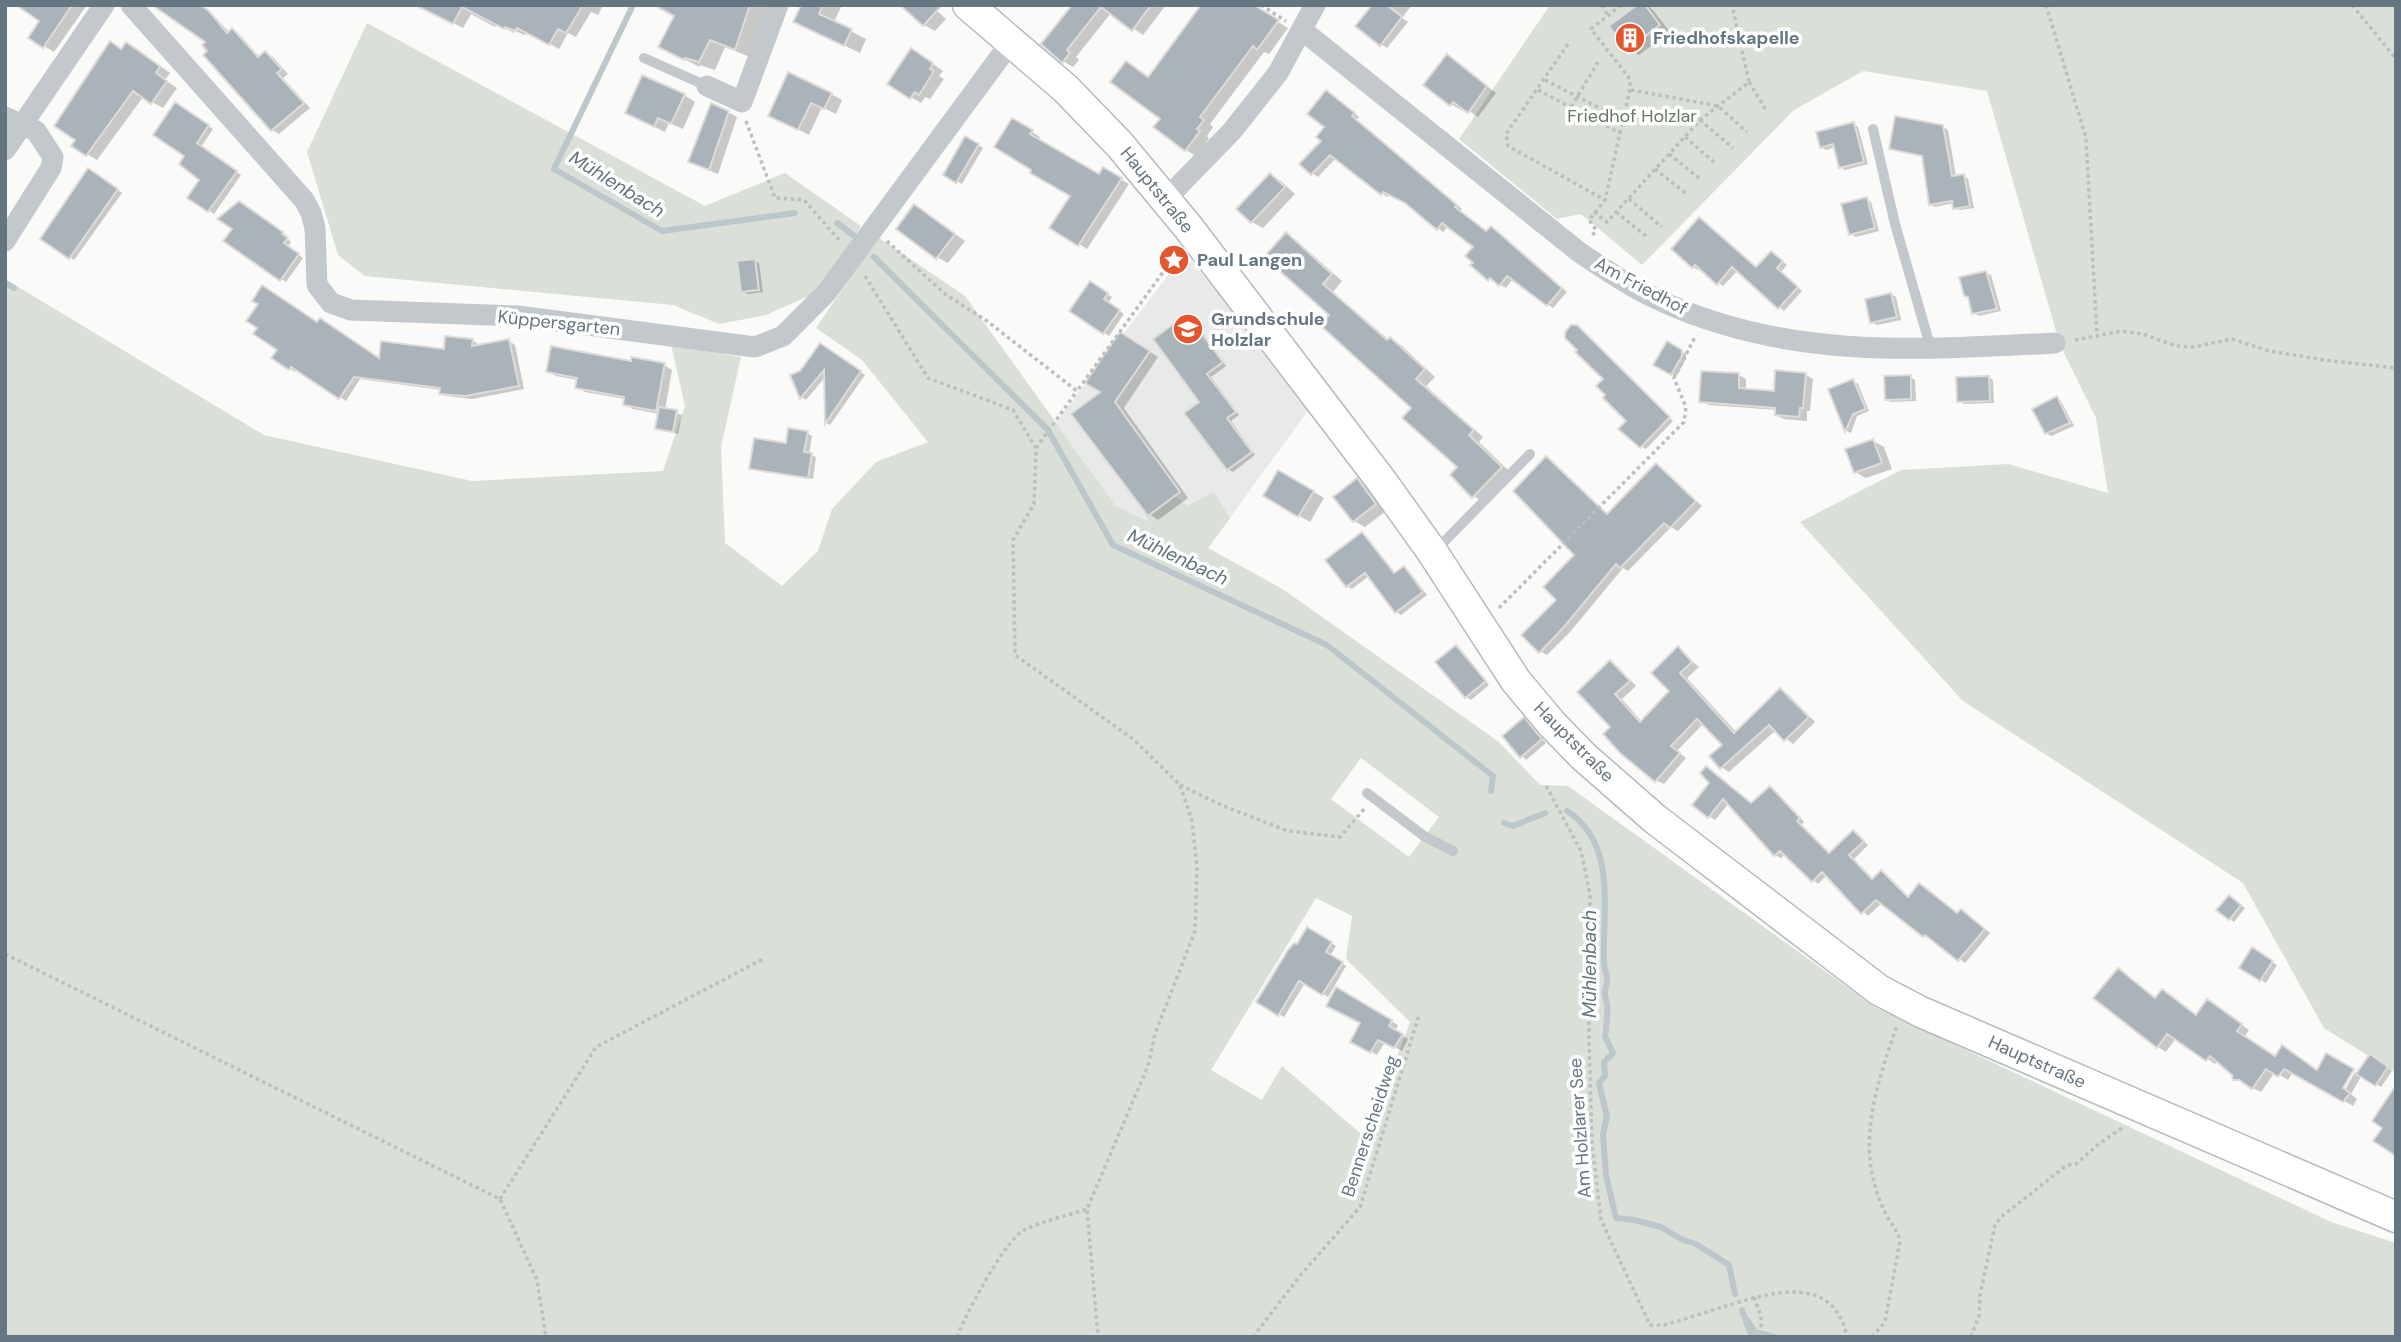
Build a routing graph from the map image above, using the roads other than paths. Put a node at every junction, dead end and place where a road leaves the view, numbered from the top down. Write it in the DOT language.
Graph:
graph roads {
  1 [pos="104,5"];
  2 [pos="131,5"];
  3 [pos="778,5"];
  4 [pos="968,5"];
  5 [pos="1315,5"];
  6 [pos="1302,30"];
  7 [pos="1011,42"];
  8 [pos="644,58"];
  9 [pos="707,86"];
  10 [pos="14,120"];
  11 [pos="1873,129"];
  12 [pos="5,150"];
  13 [pos="1166,200"];
  14 [pos="5,241"];
  15 [pos="2055,343"];
  16 [pos="1931,349"];
  17 [pos="1530,454"];
  18 [pos="1433,553"];
  19 [pos="1370,796"];
  20 [pos="1453,851"];
  21 [pos="2396,1217"];
  1 -- 10 [label="street"];
  2 -- 7 [label="street, Küppersgarten"];
  3 -- 9 [label="street"];
  4 -- 7 [label="main road, Hauptstraße"];
  5 -- 6 [label="street"];
  6 -- 13 [label="street"];
  6 -- 16 [label="street, Am Friedhof"];
  7 -- 13 [label="main road, Hauptstraße"];
  8 -- 9 [label="lane"];
  10 -- 12 [label="street"];
  10 -- 14 [label="street"];
  11 -- 16 [label="lane"];
  13 -- 18 [label="main road, Hauptstraße"];
  15 -- 16 [label="street, Am Friedhof"];
  17 -- 18 [label="lane"];
  18 -- 21 [label="main road, Hauptstraße"];
  19 -- 20 [label="lane"];
}
